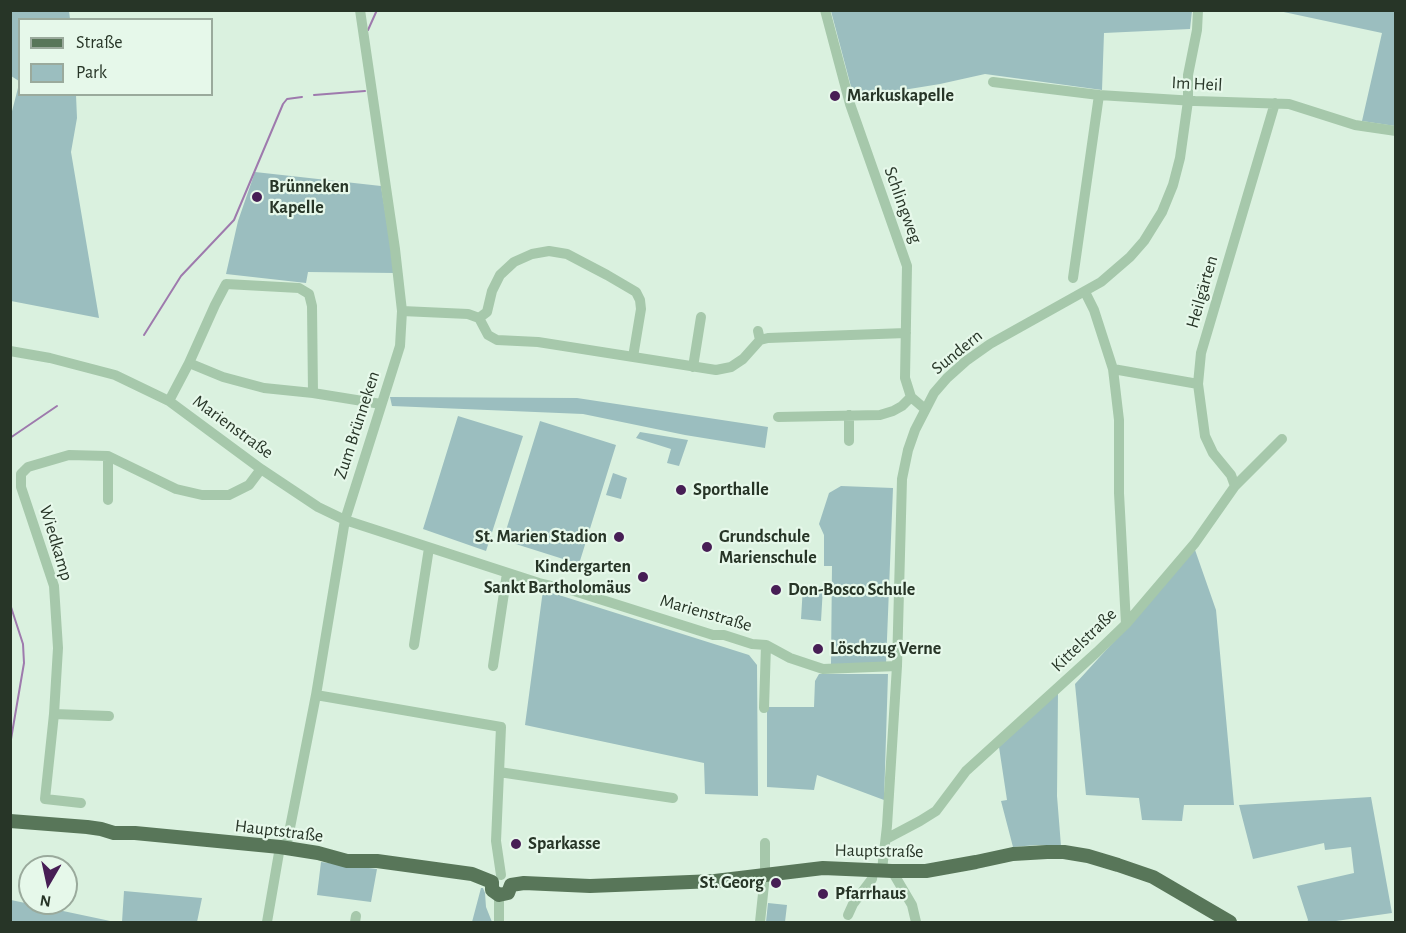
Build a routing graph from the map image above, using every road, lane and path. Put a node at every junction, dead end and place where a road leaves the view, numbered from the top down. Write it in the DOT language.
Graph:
graph roads {
  1 [pos="360,10"];
  2 [pos="825,10"];
  3 [pos="1198,10"];
  4 [pos="993,81"];
  5 [pos="1098,95"];
  6 [pos="1188,101"];
  7 [pos="1275,103"];
  8 [pos="1395,130"];
  9 [pos="1073,279"];
  10 [pos="1085,292"];
  11 [pos="402,311"];
  12 [pos="701,317"];
  13 [pos="479,318"];
  14 [pos="906,333"];
  15 [pos="10,351"];
  16 [pos="633,357"];
  17 [pos="189,363"];
  18 [pos="693,367"];
  19 [pos="1113,369"];
  20 [pos="1198,384"];
  21 [pos="313,393"];
  22 [pos="910,397"];
  23 [pos="169,401"];
  24 [pos="381,404"];
  25 [pos="925,409"];
  26 [pos="849,415"];
  27 [pos="778,417"];
  28 [pos="1282,439"];
  29 [pos="849,441"];
  30 [pos="108,456"];
  31 [pos="261,469"];
  32 [pos="1235,486"];
  33 [pos="108,500"];
  34 [pos="345,520"];
  35 [pos="429,548"];
  36 [pos="507,573"];
  37 [pos="1126,624"];
  38 [pos="414,645"];
  39 [pos="766,645"];
  40 [pos="493,666"];
  41 [pos="897,666"];
  42 [pos="316,695"];
  43 [pos="764,708"];
  44 [pos="54,714"];
  45 [pos="109,716"];
  46 [pos="499,772"];
  47 [pos="673,798"];
  48 [pos="81,803"];
  49 [pos="10,821"];
  50 [pos="886,839"];
  51 [pos="765,843"];
  52 [pos="283,848"];
  53 [pos="882,870"];
  54 [pos="765,875"];
  55 [pos="501,881"];
  56 [pos="499,895"];
  57 [pos="848,915"];
  58 [pos="267,922"];
  59 [pos="499,922"];
  60 [pos="760,922"];
  61 [pos="916,922"];
  62 [pos="1230,922"];
  1 -- 11 [label="street, Zum Brünneken"];
  2 -- 14 [label="street, Schlingweg"];
  3 -- 6 [label="street, Sundern"];
  4 -- 5 [label="street, Im Heil"];
  5 -- 6 [label="street, Im Heil"];
  5 -- 9 [label="street"];
  6 -- 7 [label="street, Im Heil"];
  6 -- 10 [label="street, Sundern"];
  7 -- 8 [label="street, Im Heil"];
  7 -- 20 [label="street, Heilgärten"];
  10 -- 19 [label="street"];
  10 -- 25 [label="street, Sundern"];
  11 -- 13 [label="street"];
  11 -- 24 [label="street, Zum Brünneken"];
  12 -- 18 [label="street"];
  13 -- 16 [label="street"];
  13 -- 16 [label="street"];
  14 -- 18 [label="street"];
  14 -- 22 [label="street, Schlingweg"];
  15 -- 23 [label="street, Marienstraße"];
  16 -- 18 [label="street"];
  17 -- 21 [label="street"];
  17 -- 21 [label="street"];
  17 -- 23 [label="street"];
  19 -- 20 [label="street"];
  19 -- 37 [label="street"];
  20 -- 32 [label="street, Heilgärten"];
  21 -- 24 [label="street"];
  22 -- 25 [label="street"];
  22 -- 26 [label="street"];
  23 -- 31 [label="street, Marienstraße"];
  24 -- 34 [label="street, Zum Brünneken"];
  25 -- 41 [label="street, Sundern"];
  26 -- 27 [label="street"];
  26 -- 29 [label="street"];
  28 -- 32 [label="street, Kittelstraße"];
  30 -- 31 [label="street, Wiedkamp"];
  30 -- 33 [label="street"];
  30 -- 44 [label="street, Wiedkamp"];
  31 -- 34 [label="street, Marienstraße"];
  32 -- 37 [label="street, Kittelstraße"];
  34 -- 35 [label="street, Marienstraße"];
  34 -- 42 [label="street, Zum Brünneken"];
  35 -- 36 [label="street, Marienstraße"];
  35 -- 38 [label="street"];
  36 -- 39 [label="street, Marienstraße"];
  36 -- 40 [label="street"];
  37 -- 50 [label="street, Kittelstraße"];
  39 -- 41 [label="street, Marienstraße"];
  39 -- 43 [label="street"];
  41 -- 50 [label="street, Sundern"];
  42 -- 46 [label="street"];
  42 -- 52 [label="street, Zum Brünneken"];
  44 -- 45 [label="street"];
  44 -- 48 [label="street, Wiedkamp"];
  46 -- 47 [label="street"];
  46 -- 55 [label="street"];
  49 -- 52 [label="main road, Hauptstraße"];
  50 -- 53 [label="street, Sundern"];
  51 -- 54 [label="street"];
  52 -- 55 [label="main road, Hauptstraße"];
  52 -- 58 [label="street, Zum Brünneken"];
  53 -- 54 [label="main road, Hauptstraße"];
  53 -- 57 [label="street"];
  53 -- 61 [label="street"];
  53 -- 62 [label="main road, Hauptstraße"];
  54 -- 55 [label="main road, Hauptstraße"];
  54 -- 60 [label="street"];
  55 -- 56 [label="main road"];
  56 -- 59 [label="street"];
}
